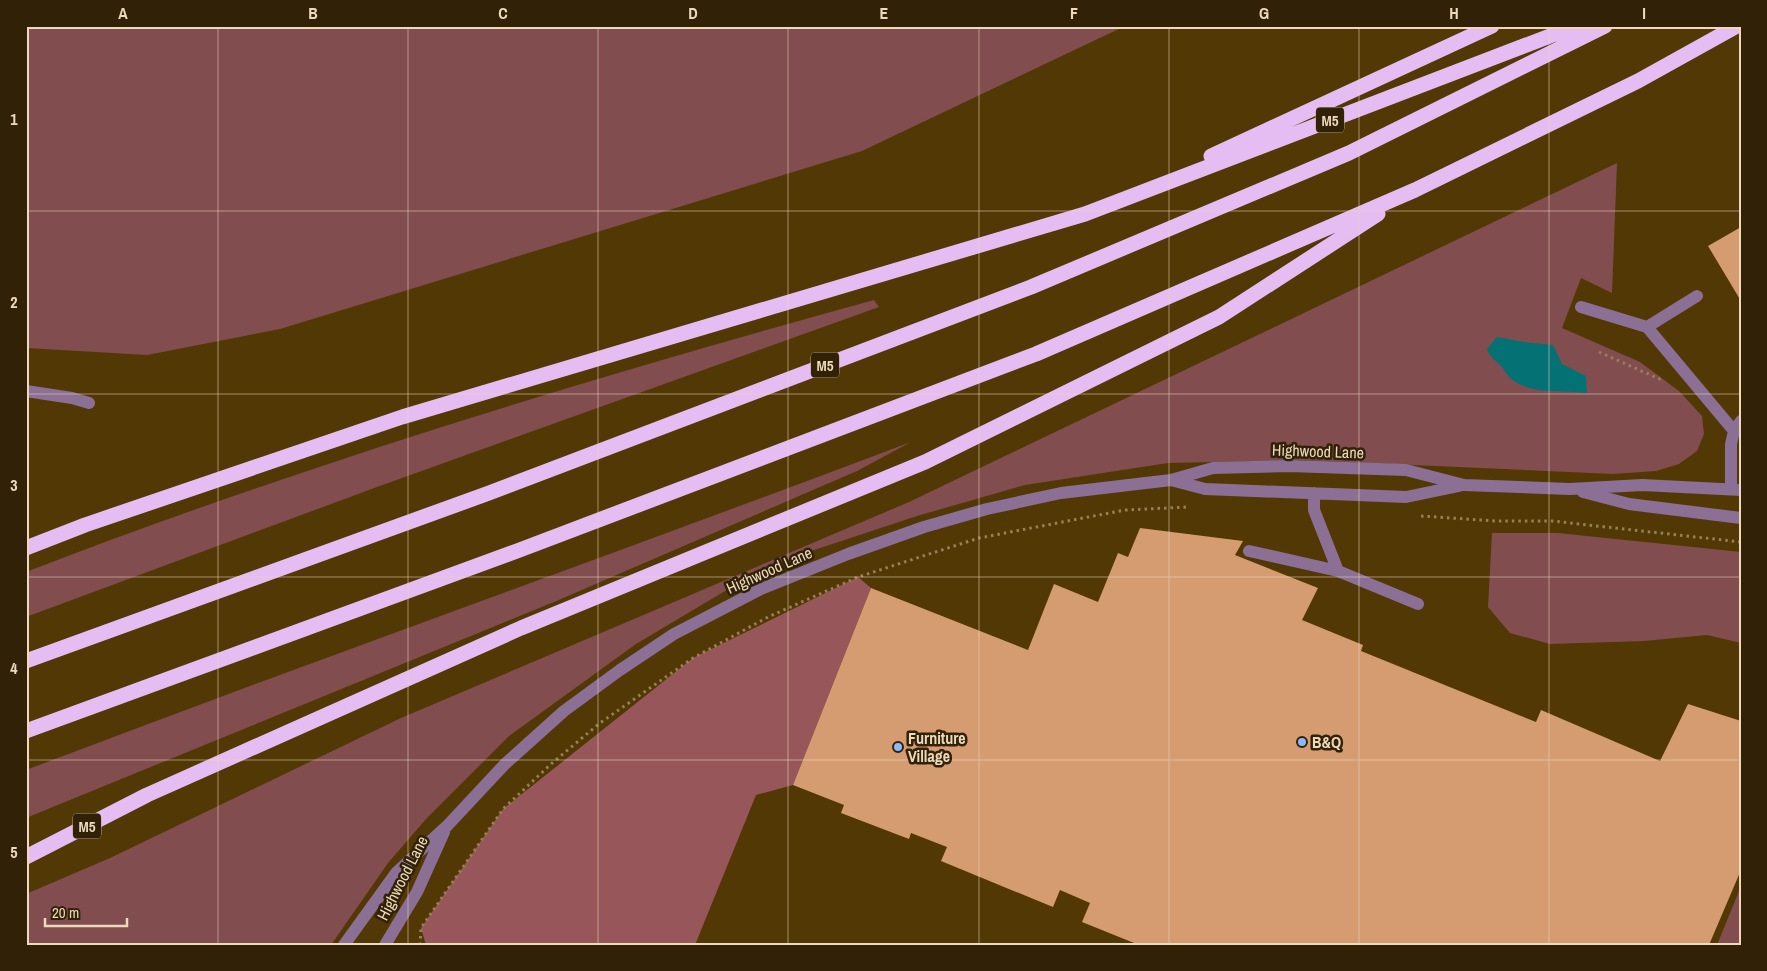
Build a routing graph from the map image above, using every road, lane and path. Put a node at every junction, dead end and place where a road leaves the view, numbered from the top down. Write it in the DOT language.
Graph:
graph roads {
  1 [pos="1492,26"];
  2 [pos="1576,26"];
  3 [pos="1605,26"];
  4 [pos="1737,26"];
  5 [pos="1415,190"];
  6 [pos="1085,214"];
  7 [pos="1697,296"];
  8 [pos="1581,307"];
  9 [pos="1647,327"];
  10 [pos="1599,352"];
  11 [pos="1672,385"];
  12 [pos="26,391"];
  13 [pos="89,403"];
  14 [pos="1737,426"];
  15 [pos="1172,480"];
  16 [pos="1464,485"];
  17 [pos="1570,489"];
  18 [pos="1736,489"];
  19 [pos="1314,493"];
  20 [pos="1194,506"];
  21 [pos="1419,516"];
  22 [pos="1741,518"];
  23 [pos="1741,542"];
  24 [pos="26,548"];
  25 [pos="1249,551"];
  26 [pos="1338,571"];
  27 [pos="1418,604"];
  28 [pos="26,661"];
  29 [pos="26,731"];
  30 [pos="447,826"];
  31 [pos="26,857"];
  32 [pos="397,925"];
  33 [pos="344,945"];
  34 [pos="385,945"];
  35 [pos="394,945"];
  36 [pos="420,945"];
  1 -- 6 [label="highway, M5"];
  2 -- 6 [label="highway, M5"];
  3 -- 28 [label="highway, M5"];
  4 -- 5 [label="highway, M5"];
  5 -- 29 [label="highway, M5"];
  5 -- 31 [label="highway, M5"];
  6 -- 24 [label="highway, M5"];
  7 -- 9 [label="street"];
  8 -- 9 [label="street"];
  9 -- 14 [label="street"];
  10 -- 11 [label="path"];
  12 -- 13 [label="street"];
  14 -- 18 [label="street"];
  15 -- 16 [label="street, Highwood Lane"];
  15 -- 19 [label="street, Highwood Lane"];
  15 -- 30 [label="street, Highwood Lane"];
  16 -- 17 [label="street, Highwood Lane"];
  16 -- 19 [label="street, Highwood Lane"];
  17 -- 18 [label="street, Highwood Lane"];
  17 -- 22 [label="street, Highwood Lane"];
  19 -- 26 [label="street"];
  20 -- 36 [label="path"];
  21 -- 23 [label="path"];
  25 -- 26 [label="street"];
  26 -- 27 [label="street"];
  30 -- 32 [label="street, Highwood Lane"];
  30 -- 33 [label="street, Highwood Lane"];
  32 -- 34 [label="street, Highwood Lane"];
  32 -- 35 [label="street"];
}
